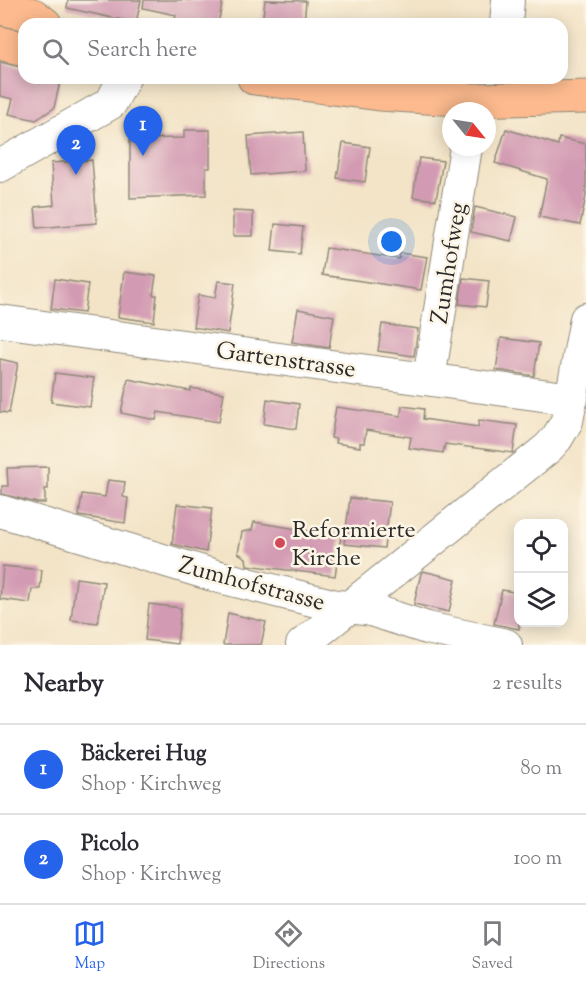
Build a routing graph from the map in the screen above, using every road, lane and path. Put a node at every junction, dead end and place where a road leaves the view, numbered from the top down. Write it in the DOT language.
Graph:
graph roads {
  1 [pos="508,0"];
  2 [pos="0,8"];
  3 [pos="37,18"];
  4 [pos="506,18"];
  5 [pos="0,44"];
  6 [pos="18,48"];
  7 [pos="121,84"];
  8 [pos="301,84"];
  9 [pos="486,97"];
  10 [pos="586,97"];
  11 [pos="465,156"];
  12 [pos="0,166"];
  13 [pos="586,319"];
  14 [pos="0,321"];
  15 [pos="429,379"];
  16 [pos="572,399"];
  17 [pos="0,511"];
  18 [pos="351,606"];
  19 [pos="302,645"];
  20 [pos="506,645"];
  1 -- 4 [label="street"];
  2 -- 3 [label="main road"];
  5 -- 6 [label="main road"];
  7 -- 12 [label="street"];
  8 -- 9 [label="main road"];
  9 -- 10 [label="main road"];
  11 -- 15 [label="street, Zumhofweg"];
  13 -- 16 [label="street"];
  14 -- 15 [label="street, Gartenstrasse"];
  15 -- 16 [label="street, Gartenstrasse"];
  16 -- 18 [label="street"];
  17 -- 18 [label="street, Zumhofstrasse"];
  18 -- 19 [label="street"];
  18 -- 20 [label="street, Zumhofstrasse"];
}
